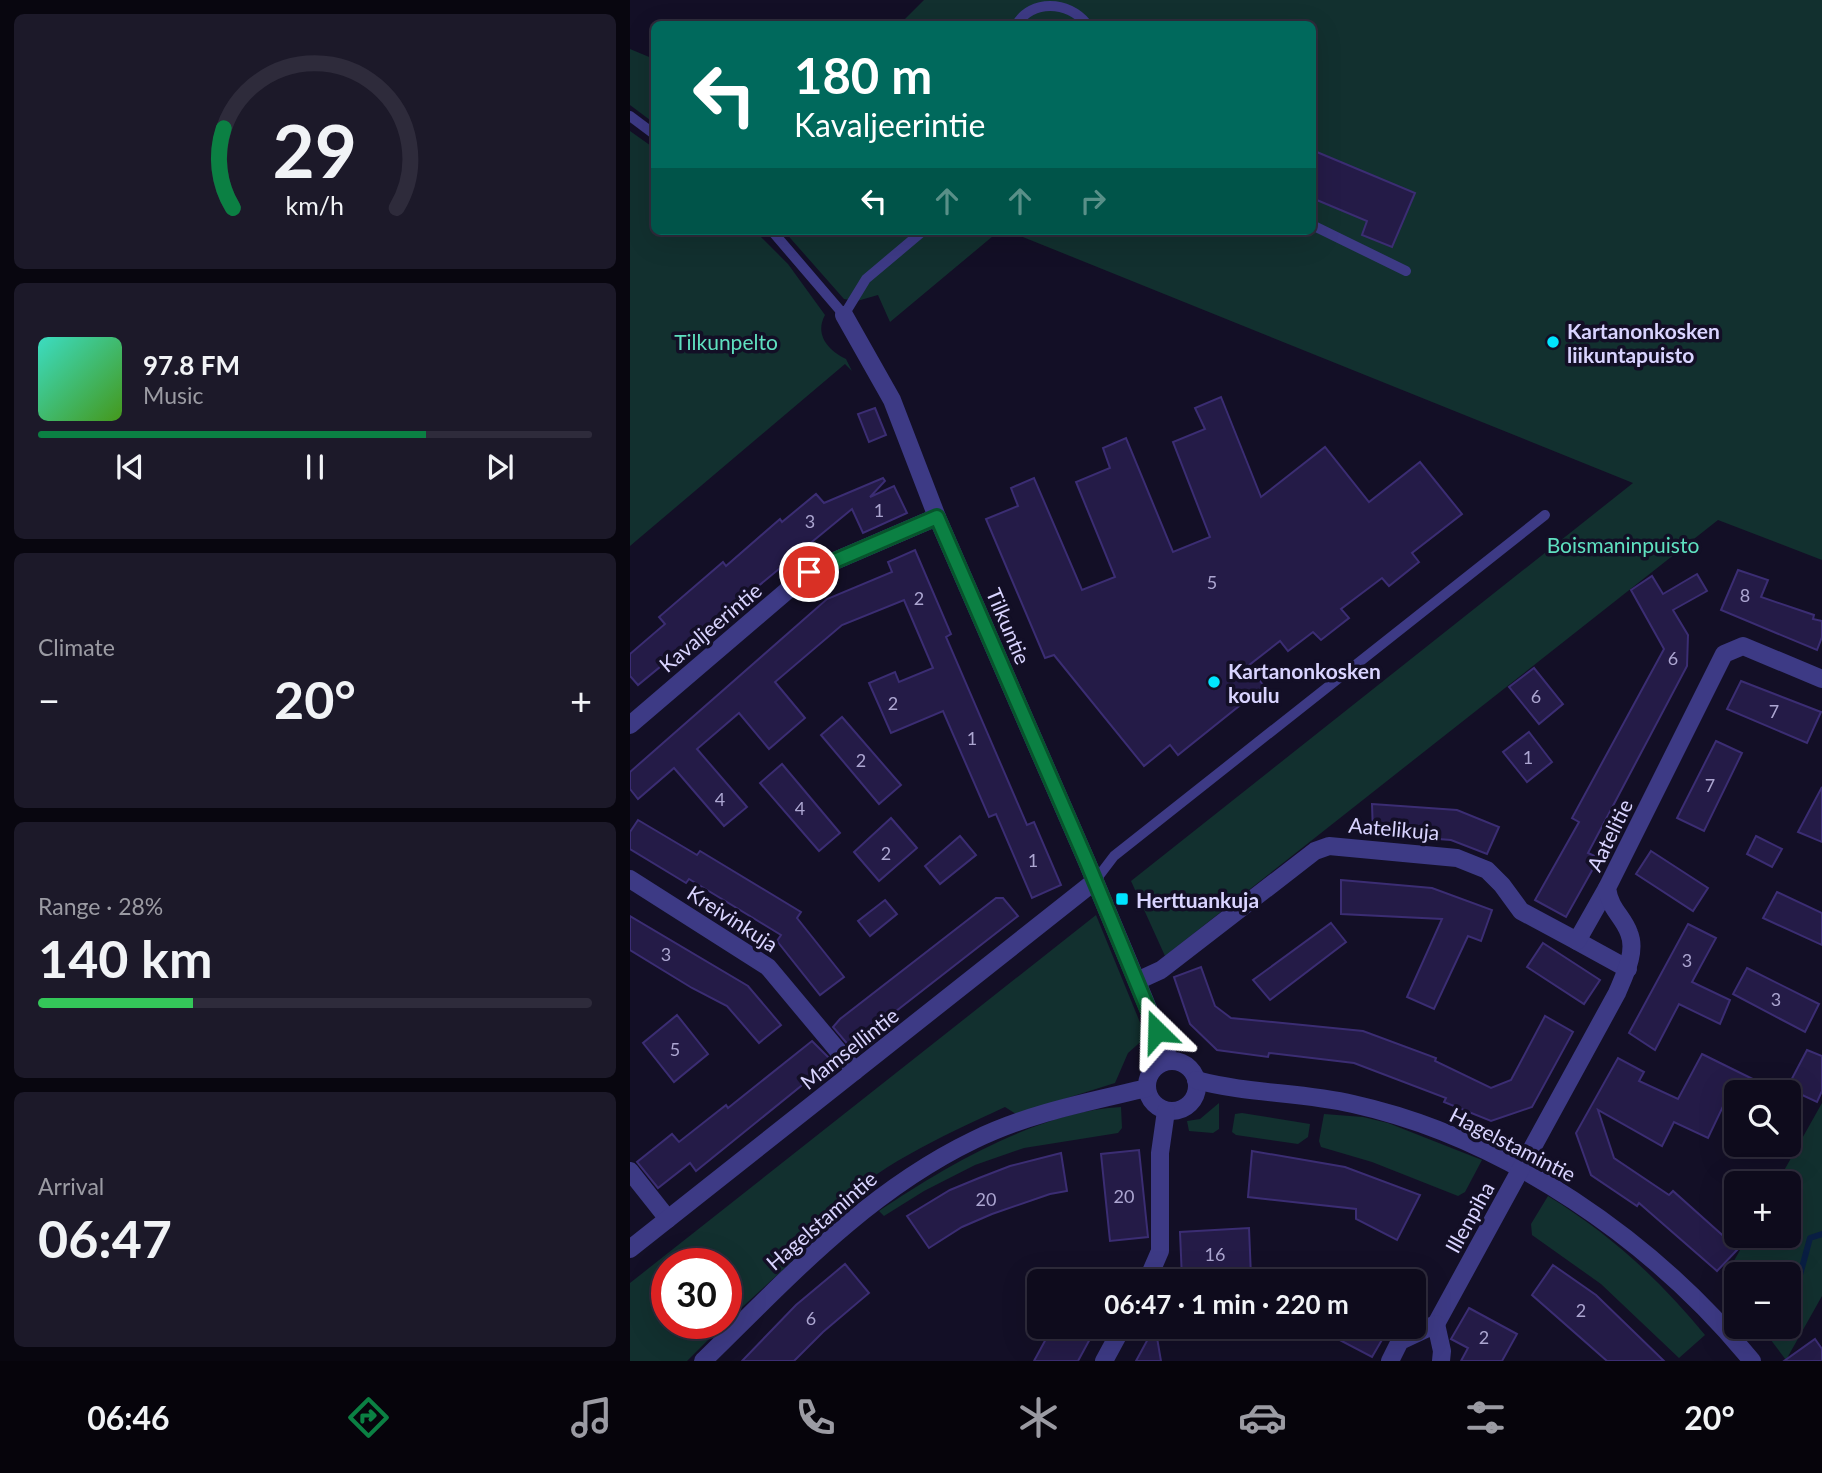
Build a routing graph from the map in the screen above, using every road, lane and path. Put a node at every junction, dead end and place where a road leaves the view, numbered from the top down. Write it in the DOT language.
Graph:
graph roads {
  1 [pos="1018,21"];
  2 [pos="1084,21"];
  3 [pos="630,116"];
  4 [pos="651,132"];
  5 [pos="1316,227"];
  6 [pos="775,235"];
  7 [pos="918,235"];
  8 [pos="1406,271"];
  9 [pos="844,315"];
  10 [pos="1545,515"];
  11 [pos="937,517"];
  12 [pos="1822,679"];
  13 [pos="630,725"];
  14 [pos="630,879"];
  15 [pos="1095,881"];
  16 [pos="1607,888"];
  17 [pos="1577,942"];
  18 [pos="1628,969"];
  19 [pos="1137,981"];
  20 [pos="1170,1061"];
  21 [pos="855,1071"];
  22 [pos="1196,1080"];
  23 [pos="1147,1088"];
  24 [pos="1166,1111"];
  25 [pos="1522,1169"];
  26 [pos="630,1171"];
  27 [pos="668,1219"];
  28 [pos="630,1249"];
  29 [pos="1152,1269"];
  30 [pos="1436,1324"];
  31 [pos="1116,1339"];
  32 [pos="703,1361"];
  33 [pos="1104,1361"];
  34 [pos="1390,1361"];
  35 [pos="1441,1361"];
  36 [pos="1752,1361"];
  1 -- 2 [label="lane"];
  3 -- 4 [label="lane"];
  5 -- 8 [label="lane"];
  6 -- 9 [label="lane, Tilkuntie"];
  7 -- 9 [label="lane"];
  9 -- 11 [label="street, Tilkuntie"];
  10 -- 15 [label="lane"];
  11 -- 13 [label="street, Kavaljeerintie"];
  11 -- 15 [label="street, Tilkuntie"];
  12 -- 16 [label="street, Aatelitie"];
  14 -- 21 [label="street, Kreivinkuja"];
  15 -- 19 [label="street, Tilkuntie"];
  15 -- 21 [label="street, Mamsellintie"];
  16 -- 17 [label="street"];
  16 -- 18 [label="street, Aatelitie"];
  17 -- 18 [label="street, Aatelikuja"];
  17 -- 19 [label="street, Aatelikuja"];
  18 -- 25 [label="street, Aatelitie"];
  19 -- 20 [label="street, Tilkuntie"];
  20 -- 22 [label="street"];
  20 -- 23 [label="street"];
  21 -- 27 [label="street, Mamsellintie"];
  22 -- 24 [label="street"];
  22 -- 25 [label="street, Hagelstamintie"];
  23 -- 24 [label="street"];
  23 -- 32 [label="street, Hagelstamintie"];
  24 -- 29 [label="street"];
  25 -- 30 [label="street, Illenpiha"];
  25 -- 36 [label="street, Hagelstamintie"];
  26 -- 27 [label="street"];
  27 -- 28 [label="street, Mamsellintie"];
  30 -- 34 [label="street"];
  30 -- 35 [label="street"];
  31 -- 33 [label="street"];
}
